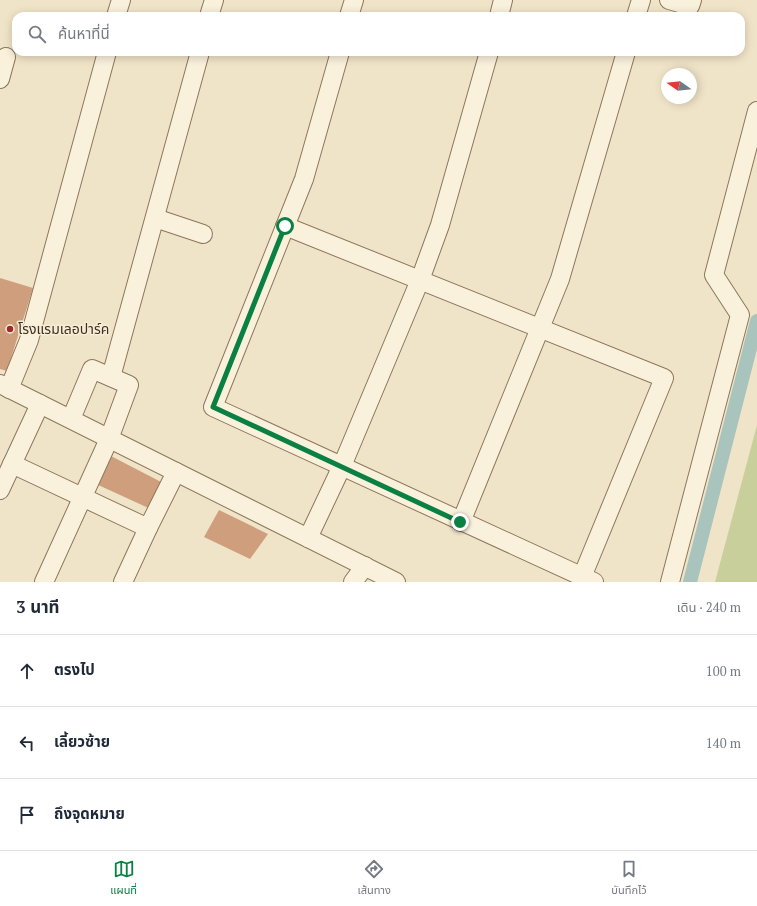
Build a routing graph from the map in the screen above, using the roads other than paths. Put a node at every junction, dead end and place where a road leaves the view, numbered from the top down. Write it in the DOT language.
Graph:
graph roads {
  1 [pos="121,0"];
  2 [pos="214,0"];
  3 [pos="354,0"];
  4 [pos="504,0"];
  5 [pos="641,0"];
  6 [pos="668,0"];
  7 [pos="692,0"];
  8 [pos="117,12"];
  9 [pos="210,12"];
  10 [pos="350,12"];
  11 [pos="500,12"];
  12 [pos="637,12"];
  13 [pos="106,56"];
  14 [pos="199,56"];
  15 [pos="339,56"];
  16 [pos="488,56"];
  17 [pos="625,56"];
  18 [pos="6,57"];
  19 [pos="0,79"];
  20 [pos="757,111"];
  21 [pos="753,139"];
  22 [pos="155,218"];
  23 [pos="285,226"];
  24 [pos="203,234"];
  25 [pos="420,280"];
  26 [pos="540,329"];
  27 [pos="111,377"];
  28 [pos="5,386"];
  29 [pos="40,404"];
  30 [pos="71,419"];
  31 [pos="109,439"];
  32 [pos="12,464"];
  33 [pos="342,466"];
  34 [pos="176,472"];
  35 [pos="0,490"];
  36 [pos="83,497"];
  37 [pos="460,522"];
  38 [pos="148,528"];
  39 [pos="308,538"];
  40 [pos="365,566"];
  41 [pos="588,580"];
  42 [pos="44,582"];
  43 [pos="123,582"];
  44 [pos="353,582"];
  45 [pos="396,582"];
  46 [pos="670,582"];
  1 -- 8 [label="street"];
  2 -- 9 [label="street"];
  3 -- 10 [label="street"];
  4 -- 11 [label="street"];
  5 -- 12 [label="street"];
  6 -- 7 [label="street"];
  13 -- 28 [label="street"];
  14 -- 22 [label="street"];
  15 -- 23 [label="street"];
  16 -- 25 [label="street"];
  17 -- 26 [label="street"];
  18 -- 19 [label="street"];
  20 -- 21 [label="street"];
  21 -- 46 [label="street"];
  22 -- 24 [label="street"];
  22 -- 27 [label="street"];
  23 -- 25 [label="street"];
  23 -- 33 [label="street"];
  25 -- 26 [label="street"];
  25 -- 33 [label="street"];
  26 -- 37 [label="street"];
  26 -- 41 [label="street"];
  27 -- 30 [label="street"];
  27 -- 31 [label="street"];
  28 -- 29 [label="street"];
  29 -- 30 [label="street"];
  29 -- 32 [label="street"];
  30 -- 31 [label="street"];
  31 -- 34 [label="street"];
  31 -- 36 [label="street"];
  32 -- 35 [label="street"];
  32 -- 36 [label="street"];
  33 -- 37 [label="street"];
  33 -- 39 [label="street"];
  34 -- 38 [label="street"];
  34 -- 39 [label="street"];
  36 -- 38 [label="street"];
  36 -- 42 [label="street"];
  37 -- 41 [label="street"];
  38 -- 43 [label="street"];
  39 -- 40 [label="street"];
  40 -- 44 [label="street"];
  40 -- 45 [label="street"];
}
